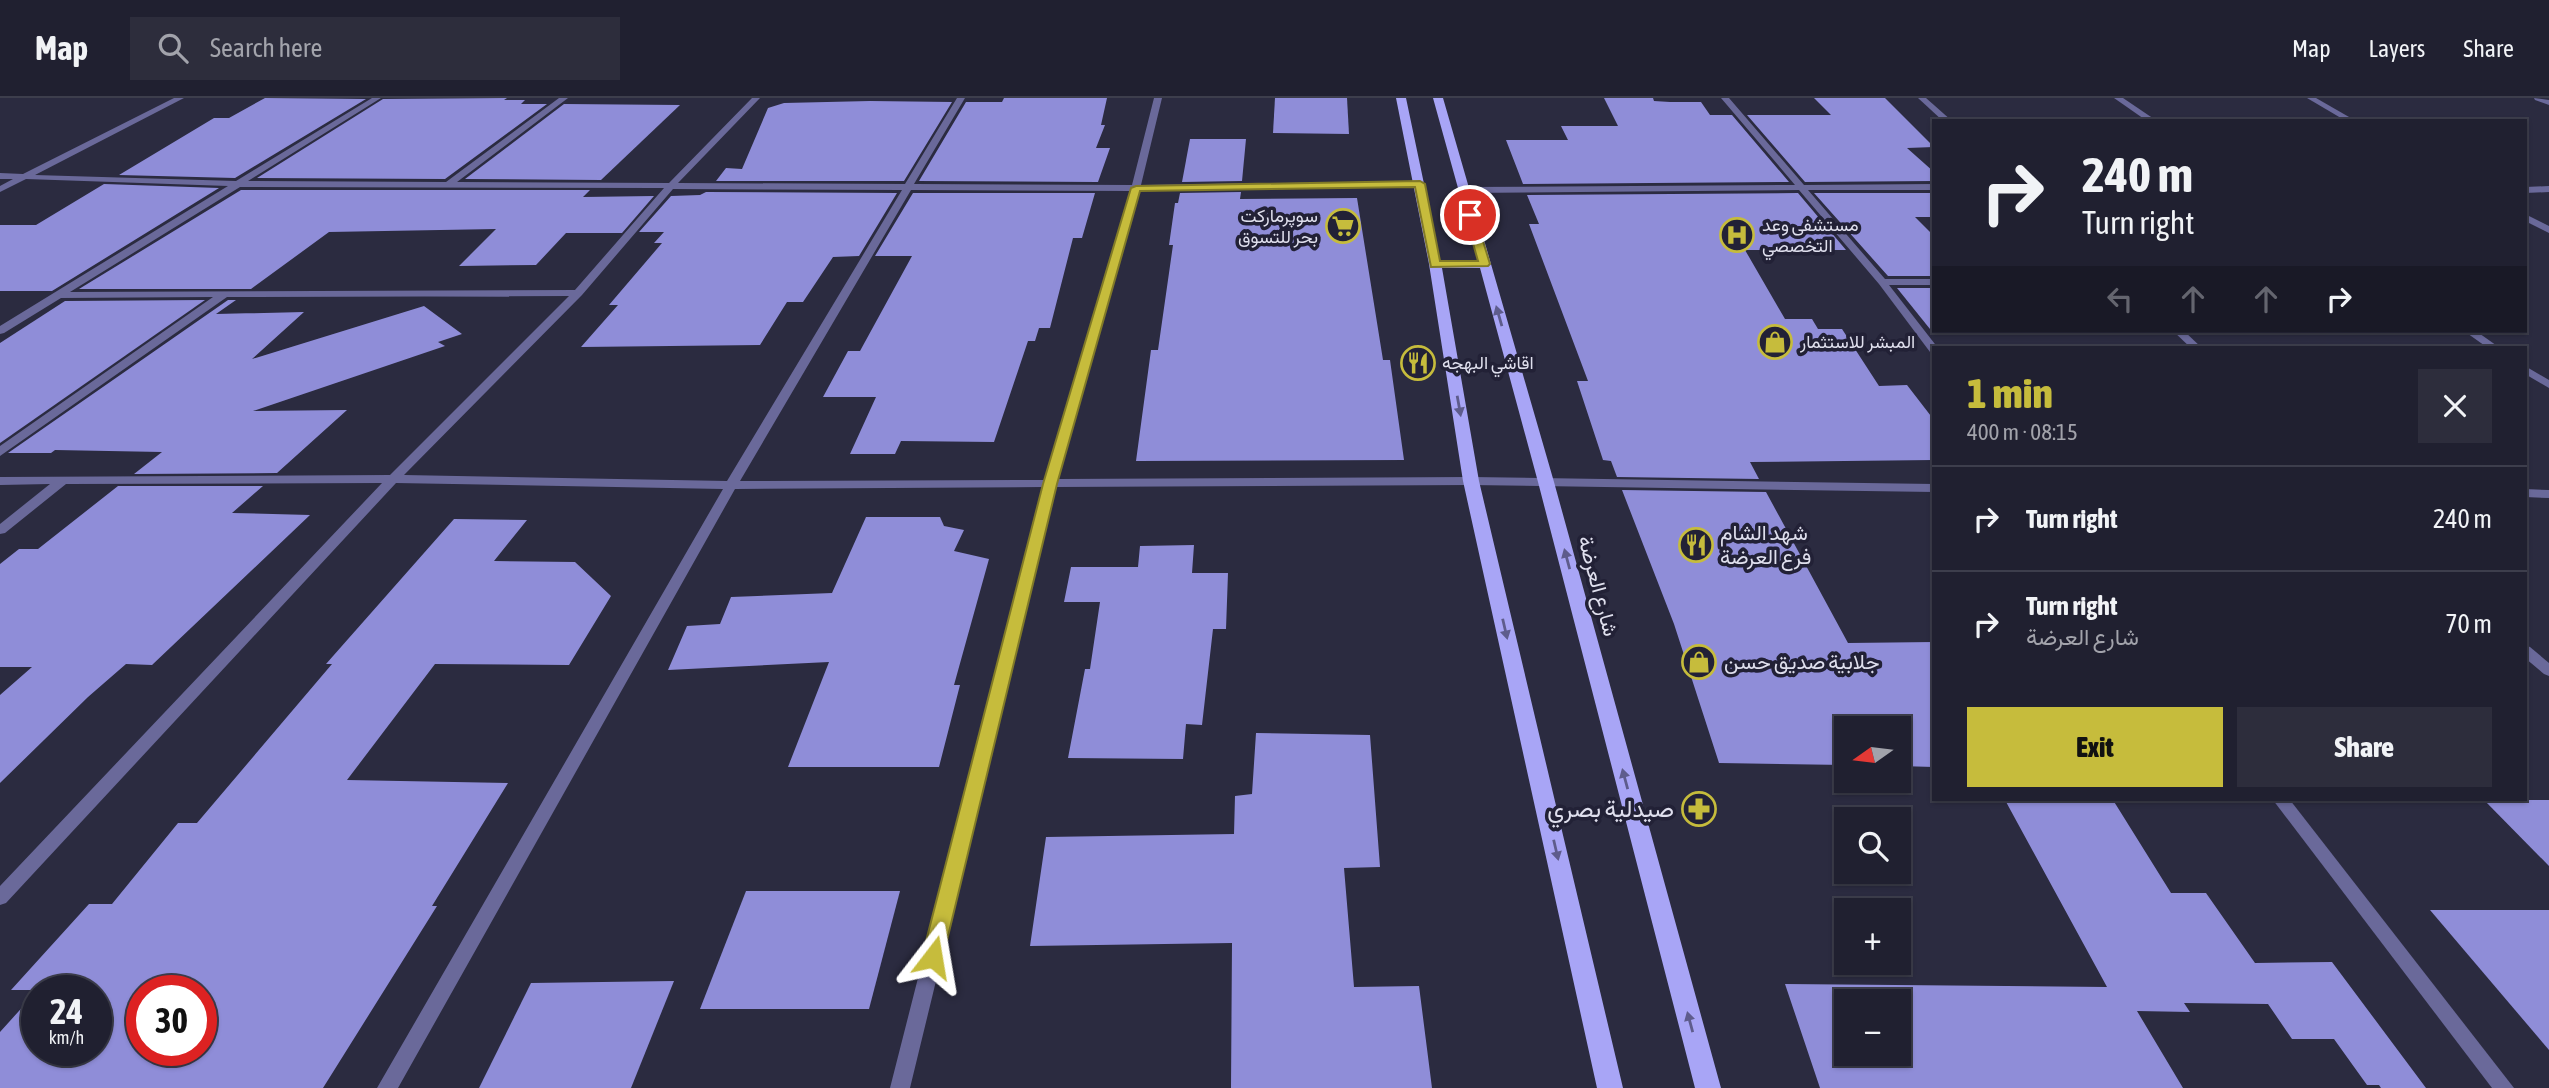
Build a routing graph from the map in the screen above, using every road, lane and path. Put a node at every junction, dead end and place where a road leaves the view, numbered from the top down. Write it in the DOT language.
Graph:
graph roads {
  1 [pos="180,98"];
  2 [pos="377,98"];
  3 [pos="564,98"];
  4 [pos="757,98"];
  5 [pos="961,98"];
  6 [pos="1158,98"];
  7 [pos="1401,98"];
  8 [pos="1438,98"];
  9 [pos="1725,98"];
  10 [pos="1922,98"];
  11 [pos="2119,98"];
  12 [pos="2311,98"];
  13 [pos="2539,98"];
  14 [pos="2549,103"];
  15 [pos="1946,119"];
  16 [pos="2151,119"];
  17 [pos="2349,119"];
  18 [pos="0,176"];
  19 [pos="24,176"];
  20 [pos="237,184"];
  21 [pos="1420,184"];
  22 [pos="448,185"];
  23 [pos="671,186"];
  24 [pos="909,187"];
  25 [pos="1932,187"];
  26 [pos="1136,188"];
  27 [pos="1799,188"];
  28 [pos="0,189"];
  29 [pos="1464,190"];
  30 [pos="2527,190"];
  31 [pos="2549,190"];
  32 [pos="2527,218"];
  33 [pos="2549,230"];
  34 [pos="1435,264"];
  35 [pos="1484,264"];
  36 [pos="1882,282"];
  37 [pos="1932,282"];
  38 [pos="578,293"];
  39 [pos="226,294"];
  40 [pos="61,295"];
  41 [pos="0,331"];
  42 [pos="2180,333"];
  43 [pos="2472,333"];
  44 [pos="2195,346"];
  45 [pos="2491,346"];
  46 [pos="1932,347"];
  47 [pos="2527,370"];
  48 [pos="2549,385"];
  49 [pos="0,452"];
  50 [pos="65,479"];
  51 [pos="393,479"];
  52 [pos="0,481"];
  53 [pos="1471,481"];
  54 [pos="1546,482"];
  55 [pos="1050,484"];
  56 [pos="731,485"];
  57 [pos="1932,488"];
  58 [pos="2527,494"];
  59 [pos="2549,494"];
  60 [pos="0,530"];
  61 [pos="2527,652"];
  62 [pos="2549,671"];
  63 [pos="2282,801"];
  64 [pos="0,898"];
  65 [pos="387,1088"];
  66 [pos="900,1088"];
  67 [pos="1610,1088"];
  68 [pos="1707,1088"];
  69 [pos="2504,1088"];
  1 -- 19 [label="street"];
  2 -- 20 [label="street"];
  3 -- 22 [label="street"];
  4 -- 23 [label="street"];
  5 -- 24 [label="street"];
  6 -- 26 [label="street"];
  7 -- 21 [label="main road"];
  8 -- 29 [label="main road, شارع العرضة"];
  9 -- 27 [label="street"];
  10 -- 15 [label="street"];
  11 -- 16 [label="street"];
  12 -- 17 [label="street"];
  13 -- 14 [label="street"];
  18 -- 19 [label="street"];
  19 -- 20 [label="street"];
  19 -- 28 [label="street"];
  20 -- 22 [label="street"];
  20 -- 40 [label="street"];
  21 -- 26 [label="street"];
  21 -- 34 [label="main road"];
  22 -- 23 [label="street"];
  23 -- 24 [label="street"];
  23 -- 38 [label="street"];
  24 -- 26 [label="street"];
  24 -- 56 [label="street"];
  25 -- 27 [label="street"];
  26 -- 55 [label="street"];
  27 -- 29 [label="street"];
  27 -- 36 [label="street"];
  29 -- 35 [label="main road, شارع العرضة"];
  30 -- 31 [label="street"];
  32 -- 33 [label="street"];
  34 -- 35 [label="main road"];
  34 -- 53 [label="main road, one-way"];
  54 -- 35 [label="main road, شارع العرضة, one-way"];
  36 -- 37 [label="street"];
  36 -- 46 [label="street"];
  38 -- 39 [label="street"];
  38 -- 51 [label="street"];
  39 -- 40 [label="street"];
  39 -- 49 [label="street"];
  40 -- 41 [label="street"];
  42 -- 44 [label="street"];
  43 -- 45 [label="street"];
  47 -- 48 [label="street"];
  50 -- 51 [label="street"];
  50 -- 52 [label="street"];
  50 -- 60 [label="street"];
  51 -- 56 [label="street"];
  51 -- 64 [label="street"];
  53 -- 54 [label="street"];
  53 -- 55 [label="street"];
  53 -- 67 [label="main road, one-way"];
  54 -- 57 [label="street"];
  68 -- 54 [label="main road, شارع العرضة, one-way"];
  55 -- 56 [label="street"];
  55 -- 66 [label="street"];
  56 -- 65 [label="street"];
  58 -- 59 [label="street"];
  61 -- 62 [label="street"];
  63 -- 69 [label="street"];
}
